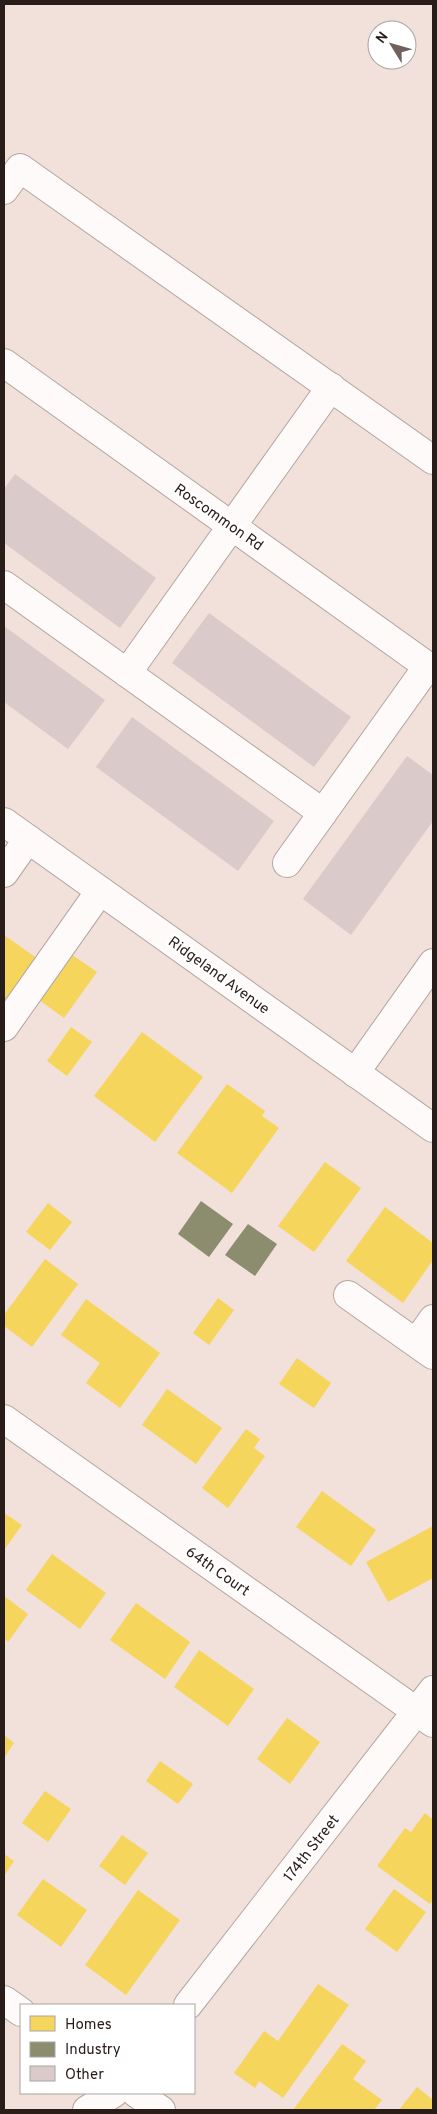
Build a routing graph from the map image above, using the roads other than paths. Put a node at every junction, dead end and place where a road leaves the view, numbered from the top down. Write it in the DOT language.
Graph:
graph roads {
  1 [pos="4,190"];
  2 [pos="4,363"];
  3 [pos="330,387"];
  4 [pos="433,460"];
  5 [pos="233,527"];
  6 [pos="4,585"];
  7 [pos="431,668"];
  8 [pos="127,672"];
  9 [pos="323,813"];
  10 [pos="4,822"];
  11 [pos="28,840"];
  12 [pos="287,863"];
  13 [pos="4,873"];
  14 [pos="100,891"];
  15 [pos="433,963"];
  16 [pos="4,1027"];
  17 [pos="356,1073"];
  18 [pos="433,1128"];
  19 [pos="348,1295"];
  20 [pos="433,1319"];
  21 [pos="425,1348"];
  22 [pos="4,1419"];
  23 [pos="433,1690"];
  24 [pos="426,1718"];
  25 [pos="4,2000"];
  26 [pos="189,2004"];
  27 [pos="20,2011"];
  28 [pos="112,2094"];
  29 [pos="137,2094"];
  30 [pos="87,2110"];
  31 [pos="161,2110"];
  1 -- 3 [label="street"];
  2 -- 5 [label="street, Roscommon Rd"];
  3 -- 4 [label="street"];
  3 -- 5 [label="street"];
  5 -- 7 [label="street, Roscommon Rd"];
  5 -- 8 [label="street"];
  6 -- 8 [label="street"];
  7 -- 9 [label="street"];
  8 -- 9 [label="street"];
  9 -- 12 [label="street"];
  10 -- 11 [label="street, Ridgeland Avenue"];
  11 -- 13 [label="street"];
  11 -- 14 [label="street, Ridgeland Avenue"];
  14 -- 16 [label="street"];
  14 -- 17 [label="street, Ridgeland Avenue"];
  15 -- 17 [label="street"];
  17 -- 18 [label="street, Ridgeland Avenue"];
  19 -- 21 [label="street"];
  20 -- 21 [label="street"];
  22 -- 24 [label="street, 64th Court"];
  23 -- 24 [label="street, 174th Street"];
  24 -- 26 [label="street, 174th Street"];
  25 -- 27 [label="street"];
  28 -- 30 [label="street"];
  29 -- 31 [label="street"];
}
